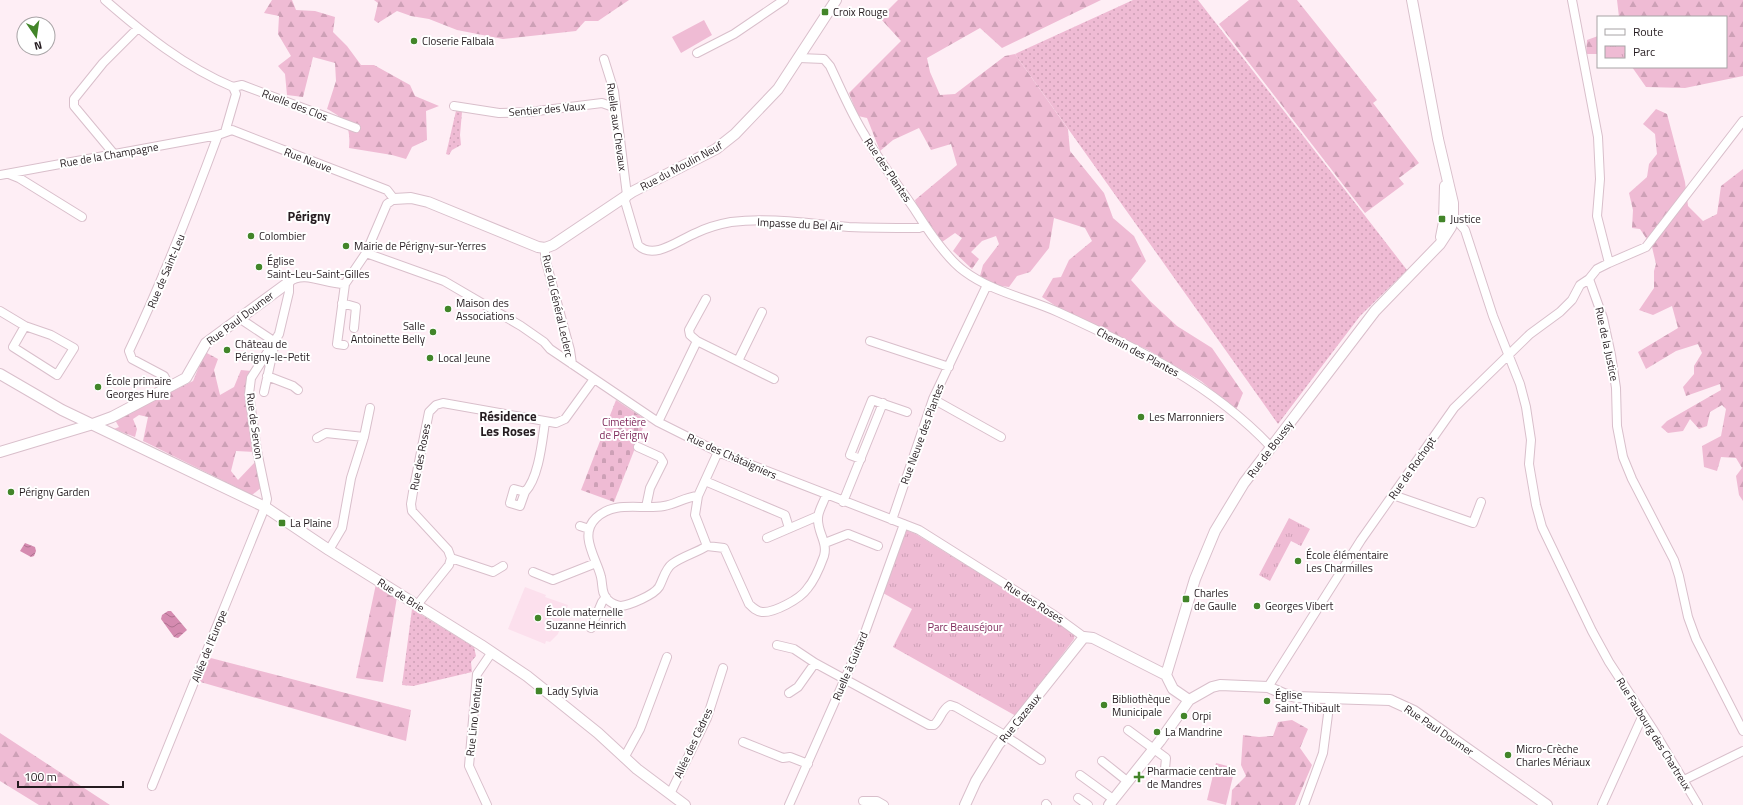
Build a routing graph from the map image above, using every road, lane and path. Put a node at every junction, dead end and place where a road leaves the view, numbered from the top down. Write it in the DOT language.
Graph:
graph roads {
  1 [pos="105,0"];
  2 [pos="784,0"];
  3 [pos="836,0"];
  4 [pos="1412,0"];
  5 [pos="1574,0"];
  6 [pos="138,28"];
  7 [pos="697,53"];
  8 [pos="799,58"];
  9 [pos="604,59"];
  10 [pos="233,87"];
  11 [pos="454,106"];
  12 [pos="616,108"];
  13 [pos="1743,121"];
  14 [pos="356,128"];
  15 [pos="221,133"];
  16 [pos="114,154"];
  17 [pos="4,174"];
  18 [pos="627,196"];
  19 [pos="394,199"];
  20 [pos="82,217"];
  21 [pos="1449,219"];
  22 [pos="925,226"];
  23 [pos="545,248"];
  24 [pos="366,253"];
  25 [pos="1609,263"];
  26 [pos="1589,279"];
  27 [pos="289,282"];
  28 [pos="345,284"];
  29 [pos="987,286"];
  30 [pos="706,299"];
  31 [pos="342,303"];
  32 [pos="0,311"];
  33 [pos="762,312"];
  34 [pos="239,318"];
  35 [pos="25,326"];
  36 [pos="354,328"];
  37 [pos="273,341"];
  38 [pos="697,341"];
  39 [pos="870,341"];
  40 [pos="344,345"];
  41 [pos="1508,355"];
  42 [pos="738,361"];
  43 [pos="572,364"];
  44 [pos="949,367"];
  45 [pos="0,374"];
  46 [pos="267,376"];
  47 [pos="774,378"];
  48 [pos="594,379"];
  49 [pos="170,388"];
  50 [pos="298,390"];
  51 [pos="264,392"];
  52 [pos="933,399"];
  53 [pos="883,403"];
  54 [pos="370,408"];
  55 [pos="907,412"];
  56 [pos="545,422"];
  57 [pos="658,422"];
  58 [pos="93,424"];
  59 [pos="364,437"];
  60 [pos="1001,437"];
  61 [pos="318,438"];
  62 [pos="638,447"];
  63 [pos="1272,448"];
  64 [pos="0,452"];
  65 [pos="718,452"];
  66 [pos="861,459"];
  67 [pos="705,481"];
  68 [pos="525,492"];
  69 [pos="826,495"];
  70 [pos="1393,495"];
  71 [pos="698,496"];
  72 [pos="844,502"];
  73 [pos="1481,502"];
  74 [pos="266,507"];
  75 [pos="646,507"];
  76 [pos="818,516"];
  77 [pos="892,520"];
  78 [pos="904,524"];
  79 [pos="580,526"];
  80 [pos="789,528"];
  81 [pos="589,530"];
  82 [pos="767,538"];
  83 [pos="825,542"];
  84 [pos="707,546"];
  85 [pos="878,546"];
  86 [pos="329,550"];
  87 [pos="450,558"];
  88 [pos="596,563"];
  89 [pos="503,566"];
  90 [pos="533,572"];
  91 [pos="606,597"];
  92 [pos="417,605"];
  93 [pos="591,628"];
  94 [pos="1084,636"];
  95 [pos="777,645"];
  96 [pos="492,652"];
  97 [pos="667,657"];
  98 [pos="815,663"];
  99 [pos="723,668"];
  100 [pos="1166,675"];
  101 [pos="845,679"];
  102 [pos="1268,687"];
  103 [pos="789,693"];
  104 [pos="1330,699"];
  105 [pos="1189,700"];
  106 [pos="1643,715"];
  107 [pos="1128,730"];
  108 [pos="1743,731"];
  109 [pos="1005,735"];
  110 [pos="743,742"];
  111 [pos="1154,749"];
  112 [pos="1743,751"];
  113 [pos="624,758"];
  114 [pos="1041,760"];
  115 [pos="1102,761"];
  116 [pos="808,764"];
  117 [pos="1165,769"];
  118 [pos="1080,775"];
  119 [pos="1684,780"];
  120 [pos="1127,781"];
  121 [pos="152,786"];
  122 [pos="670,794"];
  123 [pos="1078,798"];
  124 [pos="863,801"];
  125 [pos="1111,802"];
  126 [pos="1542,804"];
  127 [pos="487,805"];
  128 [pos="685,805"];
  129 [pos="789,805"];
  130 [pos="884,805"];
  131 [pos="965,805"];
  132 [pos="1088,805"];
  133 [pos="1304,805"];
  134 [pos="1602,805"];
  135 [pos="1698,805"];
  1 -- 6 [label="street"];
  2 -- 7 [label="street"];
  3 -- 8 [label="street, Rue du Moulin Neuf"];
  4 -- 21 [label="street, Rue de Boussy"];
  5 -- 25 [label="street"];
  6 -- 10 [label="street"];
  6 -- 16 [label="street"];
  8 -- 18 [label="street, Rue du Moulin Neuf"];
  8 -- 22 [label="street, Rue des Plantes"];
  9 -- 12 [label="street, Ruelle aux Chevaux"];
  10 -- 14 [label="street, Ruelle des Clos"];
  10 -- 15 [label="street, Rue de Saint-Leu"];
  11 -- 12 [label="street, Sentier des Vaux"];
  12 -- 18 [label="street, Ruelle aux Chevaux"];
  13 -- 25 [label="street"];
  15 -- 16 [label="street, Rue de la Champagne"];
  15 -- 19 [label="street, Rue Neuve"];
  15 -- 49 [label="street, Rue de Saint-Leu"];
  16 -- 17 [label="street, Rue de la Champagne"];
  17 -- 20 [label="street"];
  18 -- 22 [label="street, Impasse du Bel Air"];
  18 -- 23 [label="street, Rue du Moulin Neuf"];
  19 -- 23 [label="street"];
  19 -- 24 [label="street"];
  21 -- 41 [label="street, Rue Faubourg des Chartreux"];
  21 -- 63 [label="street, Rue de Boussy"];
  22 -- 29 [label="street, Rue des Plantes"];
  23 -- 43 [label="street, Rue du Général Leclerc"];
  24 -- 28 [label="street"];
  24 -- 43 [label="street, Rue des Châtaigniers"];
  25 -- 26 [label="street"];
  26 -- 41 [label="street, Rue de Rochopt"];
  26 -- 108 [label="street, Rue de la Justice"];
  27 -- 28 [label="street, Rue Paul Doumer"];
  27 -- 34 [label="street, Rue Paul Doumer"];
  27 -- 37 [label="street, Rue de Servon"];
  28 -- 31 [label="street"];
  29 -- 44 [label="street, Rue Neuve des Plantes"];
  29 -- 63 [label="street, Chemin des Plantes"];
  30 -- 38 [label="street"];
  31 -- 36 [label="street"];
  31 -- 40 [label="street"];
  32 -- 35 [label="street"];
  33 -- 42 [label="street"];
  34 -- 37 [label="street"];
  34 -- 49 [label="street, Rue Paul Doumer"];
  35 -- 35 [label="street"];
  37 -- 46 [label="street"];
  37 -- 74 [label="street, Rue de Servon"];
  38 -- 42 [label="street"];
  38 -- 57 [label="street"];
  39 -- 44 [label="street"];
  41 -- 70 [label="street, Rue de Rochopt"];
  41 -- 106 [label="street, Rue Faubourg des Chartreux"];
  42 -- 47 [label="street"];
  43 -- 48 [label="street, Rue des Châtaigniers"];
  44 -- 52 [label="street, Rue Neuve des Plantes"];
  45 -- 58 [label="street, Rue de Brie"];
  46 -- 50 [label="street"];
  46 -- 51 [label="street"];
  48 -- 56 [label="street, Rue des Roses"];
  48 -- 57 [label="street, Rue des Châtaigniers"];
  49 -- 58 [label="street, Rue Paul Doumer"];
  52 -- 60 [label="street"];
  52 -- 77 [label="street, Rue Neuve des Plantes"];
  53 -- 55 [label="street"];
  53 -- 66 [label="street"];
  53 -- 66 [label="street"];
  54 -- 59 [label="street"];
  56 -- 68 [label="street"];
  56 -- 87 [label="street, Rue des Roses"];
  57 -- 65 [label="street, Rue des Châtaigniers"];
  58 -- 64 [label="street, Rue Paul Doumer"];
  58 -- 74 [label="street, Rue de Brie"];
  59 -- 61 [label="street"];
  59 -- 86 [label="street"];
  62 -- 75 [label="street"];
  63 -- 100 [label="street, Rue de Boussy"];
  65 -- 67 [label="street"];
  65 -- 69 [label="street, Rue des Châtaigniers"];
  66 -- 72 [label="street"];
  67 -- 71 [label="street"];
  67 -- 80 [label="street"];
  69 -- 72 [label="street, Rue des Châtaigniers"];
  69 -- 76 [label="street"];
  70 -- 73 [label="street"];
  70 -- 102 [label="street, Rue de Rochopt"];
  71 -- 75 [label="street"];
  71 -- 84 [label="street"];
  72 -- 77 [label="street, Rue des Châtaigniers"];
  74 -- 86 [label="street, Rue de Brie"];
  74 -- 121 [label="street, Allée de l'Europe"];
  75 -- 81 [label="street"];
  76 -- 80 [label="street"];
  76 -- 83 [label="street"];
  77 -- 78 [label="street, Rue des Châtaigniers"];
  78 -- 94 [label="street, Rue des Roses"];
  78 -- 101 [label="street, Ruelle à Guitard"];
  79 -- 81 [label="street"];
  80 -- 82 [label="street"];
  81 -- 88 [label="street"];
  83 -- 84 [label="street"];
  83 -- 85 [label="street"];
  84 -- 91 [label="street"];
  86 -- 92 [label="street, Rue de Brie"];
  87 -- 89 [label="street"];
  87 -- 92 [label="street"];
  88 -- 90 [label="street"];
  88 -- 91 [label="street"];
  91 -- 93 [label="street"];
  92 -- 96 [label="street, Rue de Brie"];
  94 -- 100 [label="street, Rue des Roses"];
  94 -- 109 [label="street, Rue Cazeaux"];
  95 -- 98 [label="street"];
  96 -- 113 [label="street, Rue de Brie"];
  96 -- 127 [label="street, Rue Lino Ventura"];
  97 -- 113 [label="street"];
  98 -- 101 [label="street"];
  98 -- 103 [label="street"];
  99 -- 122 [label="street, Allée des Cèdres"];
  100 -- 105 [label="street"];
  101 -- 109 [label="street"];
  101 -- 116 [label="street, Ruelle à Guitard"];
  102 -- 104 [label="street, Rue Paul Doumer"];
  102 -- 105 [label="street, Rue Paul Doumer"];
  104 -- 126 [label="street, Rue Paul Doumer"];
  104 -- 133 [label="street"];
  105 -- 111 [label="street"];
  106 -- 119 [label="street, Rue Faubourg des Chartreux"];
  106 -- 134 [label="street"];
  107 -- 111 [label="street"];
  109 -- 114 [label="street"];
  109 -- 131 [label="street, Rue Cazeaux"];
  110 -- 116 [label="street"];
  111 -- 117 [label="street"];
  111 -- 120 [label="street"];
  112 -- 119 [label="street"];
  113 -- 122 [label="street, Rue de Brie"];
  115 -- 120 [label="street"];
  116 -- 129 [label="street, Ruelle à Guitard"];
  118 -- 125 [label="street"];
  119 -- 135 [label="street, Rue Faubourg des Chartreux"];
  120 -- 125 [label="street"];
  122 -- 128 [label="street, Rue de Brie"];
  123 -- 132 [label="street"];
  124 -- 130 [label="street"];
}
